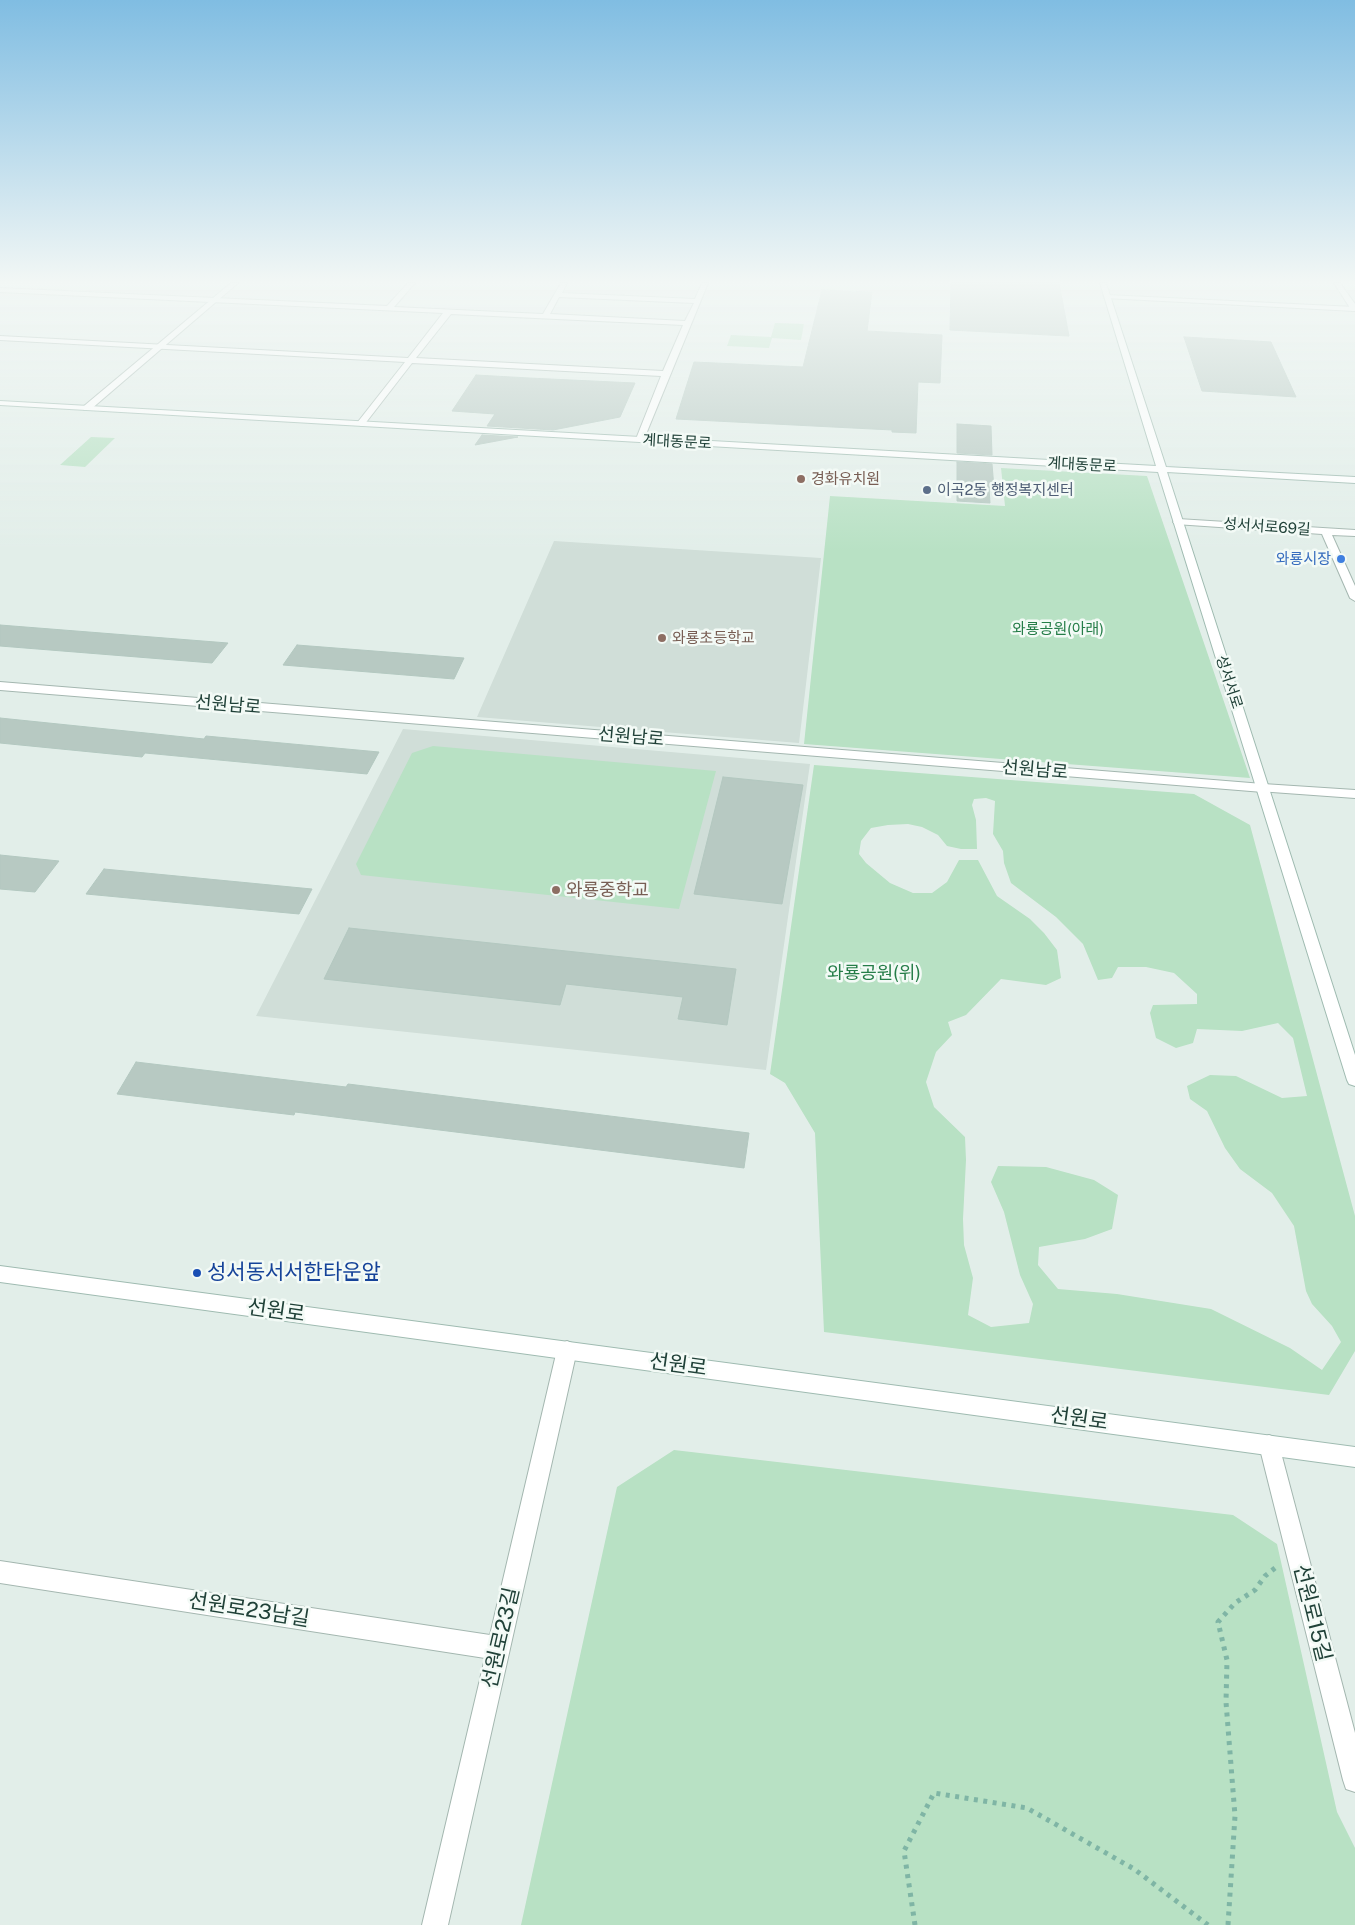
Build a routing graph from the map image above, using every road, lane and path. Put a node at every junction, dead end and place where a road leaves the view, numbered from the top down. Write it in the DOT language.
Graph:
graph roads {
  1 [pos="128,373"];
  2 [pos="401,373"];
  3 [pos="645,373"];
  4 [pos="1131,373"];
  5 [pos="666,374"];
  6 [pos="0,403"];
  7 [pos="87,408"];
  8 [pos="361,424"];
  9 [pos="640,440"];
  10 [pos="1162,469"];
  11 [pos="1355,480"];
  12 [pos="1178,522"];
  13 [pos="1326,531"];
  14 [pos="1355,533"];
  15 [pos="1355,598"];
  16 [pos="0,686"];
  17 [pos="1262,788"];
  18 [pos="1355,794"];
  19 [pos="1355,1080"];
  20 [pos="0,1274"];
  21 [pos="567,1350"];
  22 [pos="1269,1445"];
  23 [pos="1355,1457"];
  24 [pos="1293,1538"];
  25 [pos="0,1572"];
  26 [pos="498,1648"];
  27 [pos="1355,1780"];
  28 [pos="435,1925"];
  29 [pos="916,1925"];
  30 [pos="1208,1925"];
  31 [pos="1228,1925"];
  1 -- 7 [label="street"];
  2 -- 8 [label="street"];
  3 -- 5 [label="street"];
  4 -- 10 [label="street, 성서서로"];
  5 -- 9 [label="street"];
  6 -- 7 [label="street, 계대동문로"];
  7 -- 8 [label="street, 계대동문로"];
  8 -- 9 [label="street, 계대동문로"];
  9 -- 10 [label="street, 계대동문로"];
  10 -- 11 [label="street, 계대동문로"];
  10 -- 12 [label="street, 성서서로"];
  12 -- 13 [label="street, 성서서로69길"];
  12 -- 17 [label="street, 성서서로"];
  13 -- 14 [label="street, 성서서로69길"];
  13 -- 15 [label="street"];
  16 -- 17 [label="street, 선원남로"];
  17 -- 18 [label="street, 선원남로"];
  17 -- 19 [label="street, 성서서로"];
  20 -- 21 [label="street, 선원로"];
  21 -- 22 [label="street, 선원로"];
  21 -- 26 [label="street, 선원로23길"];
  22 -- 23 [label="street, 선원로"];
  22 -- 24 [label="street, 선원로15길"];
  24 -- 27 [label="street, 선원로15길"];
  24 -- 31 [label="path"];
  25 -- 26 [label="street, 선원로23남길"];
  26 -- 28 [label="street, 선원로23길"];
  29 -- 30 [label="path"];
}
